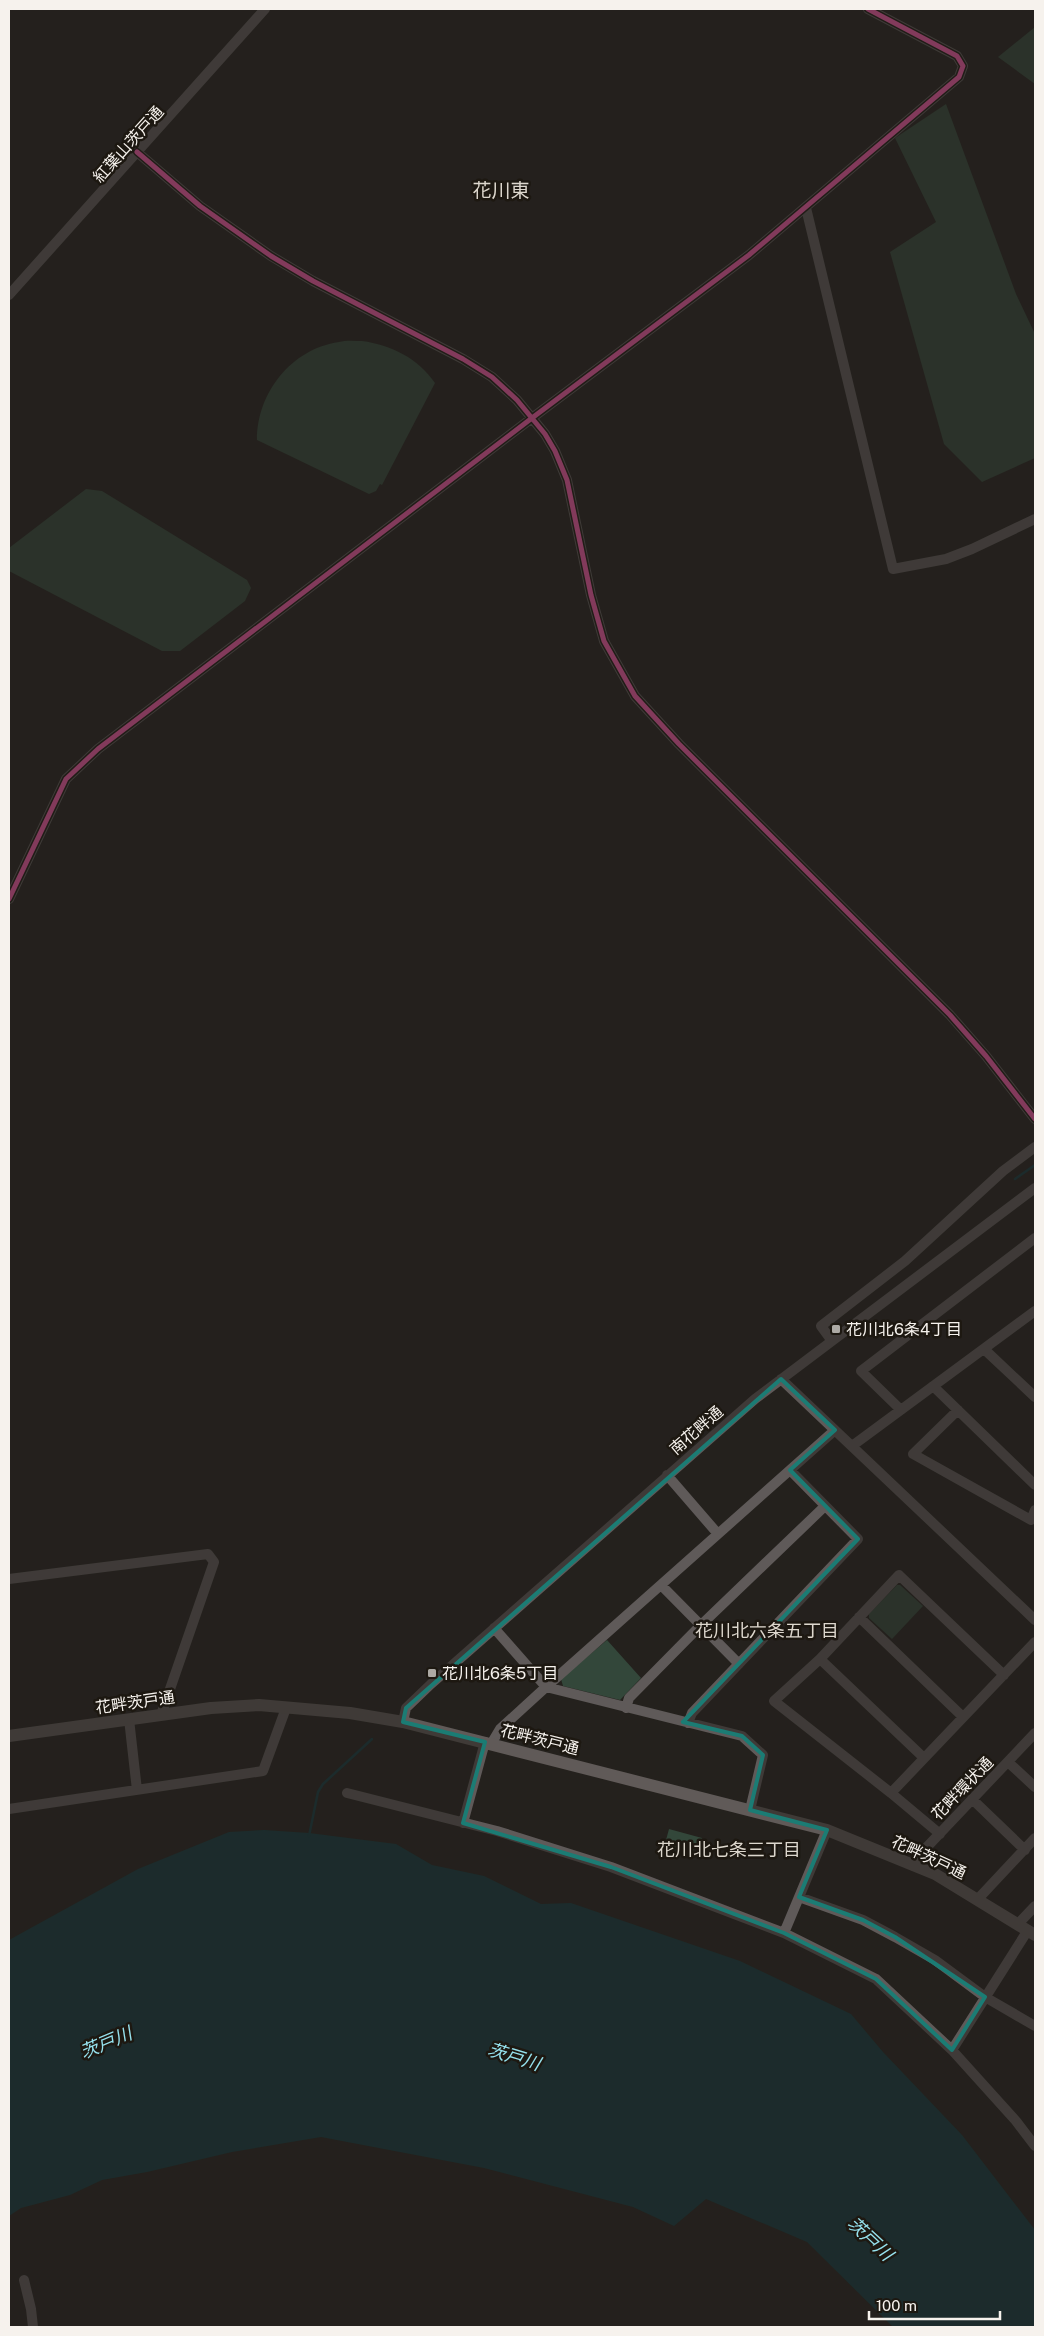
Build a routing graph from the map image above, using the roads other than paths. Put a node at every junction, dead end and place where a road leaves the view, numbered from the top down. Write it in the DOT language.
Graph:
graph roads {
  1 [pos="265,9"];
  2 [pos="868,9"];
  3 [pos="137,152"];
  4 [pos="806,208"];
  5 [pos="9,295"];
  6 [pos="532,418"];
  7 [pos="1035,519"];
  8 [pos="9,900"];
  9 [pos="1035,1119"];
  10 [pos="1035,1147"];
  11 [pos="1035,1188"];
  12 [pos="1035,1238"];
  13 [pos="1035,1311"];
  14 [pos="832,1341"];
  15 [pos="984,1349"];
  16 [pos="782,1379"];
  17 [pos="933,1386"];
  18 [pos="1035,1397"];
  19 [pos="901,1410"];
  20 [pos="958,1410"];
  21 [pos="835,1430"];
  22 [pos="852,1446"];
  23 [pos="790,1470"];
  24 [pos="667,1475"];
  25 [pos="1035,1485"];
  26 [pos="825,1506"];
  27 [pos="1035,1510"];
  28 [pos="718,1534"];
  29 [pos="9,1579"];
  30 [pos="661,1584"];
  31 [pos="859,1616"];
  32 [pos="1035,1620"];
  33 [pos="701,1625"];
  34 [pos="494,1628"];
  35 [pos="1035,1642"];
  36 [pos="820,1659"];
  37 [pos="739,1664"];
  38 [pos="1004,1675"];
  39 [pos="546,1687"];
  40 [pos="286,1708"];
  41 [pos="626,1708"];
  42 [pos="161,1715"];
  43 [pos="963,1718"];
  44 [pos="129,1719"];
  45 [pos="403,1722"];
  46 [pos="688,1723"];
  47 [pos="1035,1733"];
  48 [pos="9,1736"];
  49 [pos="488,1743"];
  50 [pos="924,1758"];
  51 [pos="1008,1762"];
  52 [pos="1035,1787"];
  53 [pos="137,1790"];
  54 [pos="346,1793"];
  55 [pos="891,1793"];
  56 [pos="972,1799"];
  57 [pos="9,1809"];
  58 [pos="750,1810"];
  59 [pos="463,1823"];
  60 [pos="827,1830"];
  61 [pos="940,1834"];
  62 [pos="1035,1838"];
  63 [pos="1025,1850"];
  64 [pos="914,1866"];
  65 [pos="799,1897"];
  66 [pos="977,1900"];
  67 [pos="1035,1906"];
  68 [pos="1027,1930"];
  69 [pos="784,1933"];
  70 [pos="985,1997"];
  71 [pos="1035,2026"];
  72 [pos="952,2050"];
  73 [pos="1035,2146"];
  74 [pos="24,2280"];
  75 [pos="33,2327"];
  1 -- 3 [label="street, 紅葉山茨戸通"];
  2 -- 4 [label="street"];
  3 -- 5 [label="street, 紅葉山茨戸通"];
  3 -- 6 [label="street"];
  4 -- 6 [label="street"];
  4 -- 7 [label="street"];
  6 -- 8 [label="street"];
  6 -- 9 [label="street"];
  10 -- 14 [label="street"];
  11 -- 14 [label="street, 南花畔通"];
  12 -- 19 [label="street"];
  13 -- 15 [label="street"];
  14 -- 16 [label="street, 南花畔通"];
  15 -- 17 [label="street"];
  15 -- 18 [label="street"];
  16 -- 21 [label="street"];
  16 -- 24 [label="street, 南花畔通"];
  17 -- 19 [label="street"];
  17 -- 20 [label="street"];
  19 -- 22 [label="street"];
  20 -- 25 [label="street"];
  20 -- 27 [label="street"];
  21 -- 22 [label="street"];
  21 -- 23 [label="street"];
  22 -- 32 [label="street"];
  23 -- 26 [label="street"];
  23 -- 28 [label="street"];
  24 -- 28 [label="street"];
  24 -- 34 [label="street, 南花畔通"];
  26 -- 33 [label="street"];
  26 -- 37 [label="street"];
  28 -- 30 [label="street"];
  29 -- 42 [label="street"];
  30 -- 33 [label="street"];
  30 -- 39 [label="street"];
  31 -- 36 [label="street"];
  31 -- 38 [label="street"];
  31 -- 43 [label="street"];
  33 -- 37 [label="street"];
  33 -- 41 [label="street"];
  34 -- 39 [label="street"];
  34 -- 45 [label="street, 南花畔通"];
  35 -- 38 [label="street"];
  36 -- 50 [label="street"];
  36 -- 55 [label="street"];
  37 -- 46 [label="street"];
  38 -- 43 [label="street"];
  39 -- 41 [label="street"];
  39 -- 49 [label="street"];
  40 -- 42 [label="main road, 花畔茨戸通"];
  40 -- 45 [label="main road, 花畔茨戸通"];
  40 -- 53 [label="street"];
  41 -- 46 [label="street"];
  42 -- 44 [label="main road, 花畔茨戸通"];
  43 -- 50 [label="street"];
  44 -- 48 [label="main road, 花畔茨戸通"];
  44 -- 53 [label="street"];
  45 -- 49 [label="main road, 花畔茨戸通"];
  46 -- 58 [label="street"];
  47 -- 51 [label="street, 花畔環状通"];
  49 -- 58 [label="main road, 花畔茨戸通"];
  49 -- 59 [label="street"];
  50 -- 55 [label="street"];
  51 -- 52 [label="street"];
  51 -- 56 [label="street, 花畔環状通"];
  53 -- 57 [label="street"];
  54 -- 59 [label="street"];
  55 -- 61 [label="street"];
  56 -- 61 [label="street, 花畔環状通"];
  56 -- 63 [label="street"];
  58 -- 60 [label="main road, 花畔茨戸通"];
  59 -- 69 [label="street"];
  60 -- 64 [label="main road, 花畔茨戸通"];
  60 -- 65 [label="street"];
  61 -- 64 [label="street, 花畔環状通"];
  62 -- 63 [label="street"];
  63 -- 66 [label="street"];
  64 -- 66 [label="main road, 花畔茨戸通"];
  65 -- 69 [label="street"];
  65 -- 70 [label="street"];
  66 -- 68 [label="main road, 花畔茨戸通"];
  67 -- 68 [label="street"];
  68 -- 70 [label="street"];
  69 -- 72 [label="street"];
  70 -- 71 [label="street"];
  70 -- 72 [label="street"];
  72 -- 73 [label="street"];
  74 -- 75 [label="street"];
}
